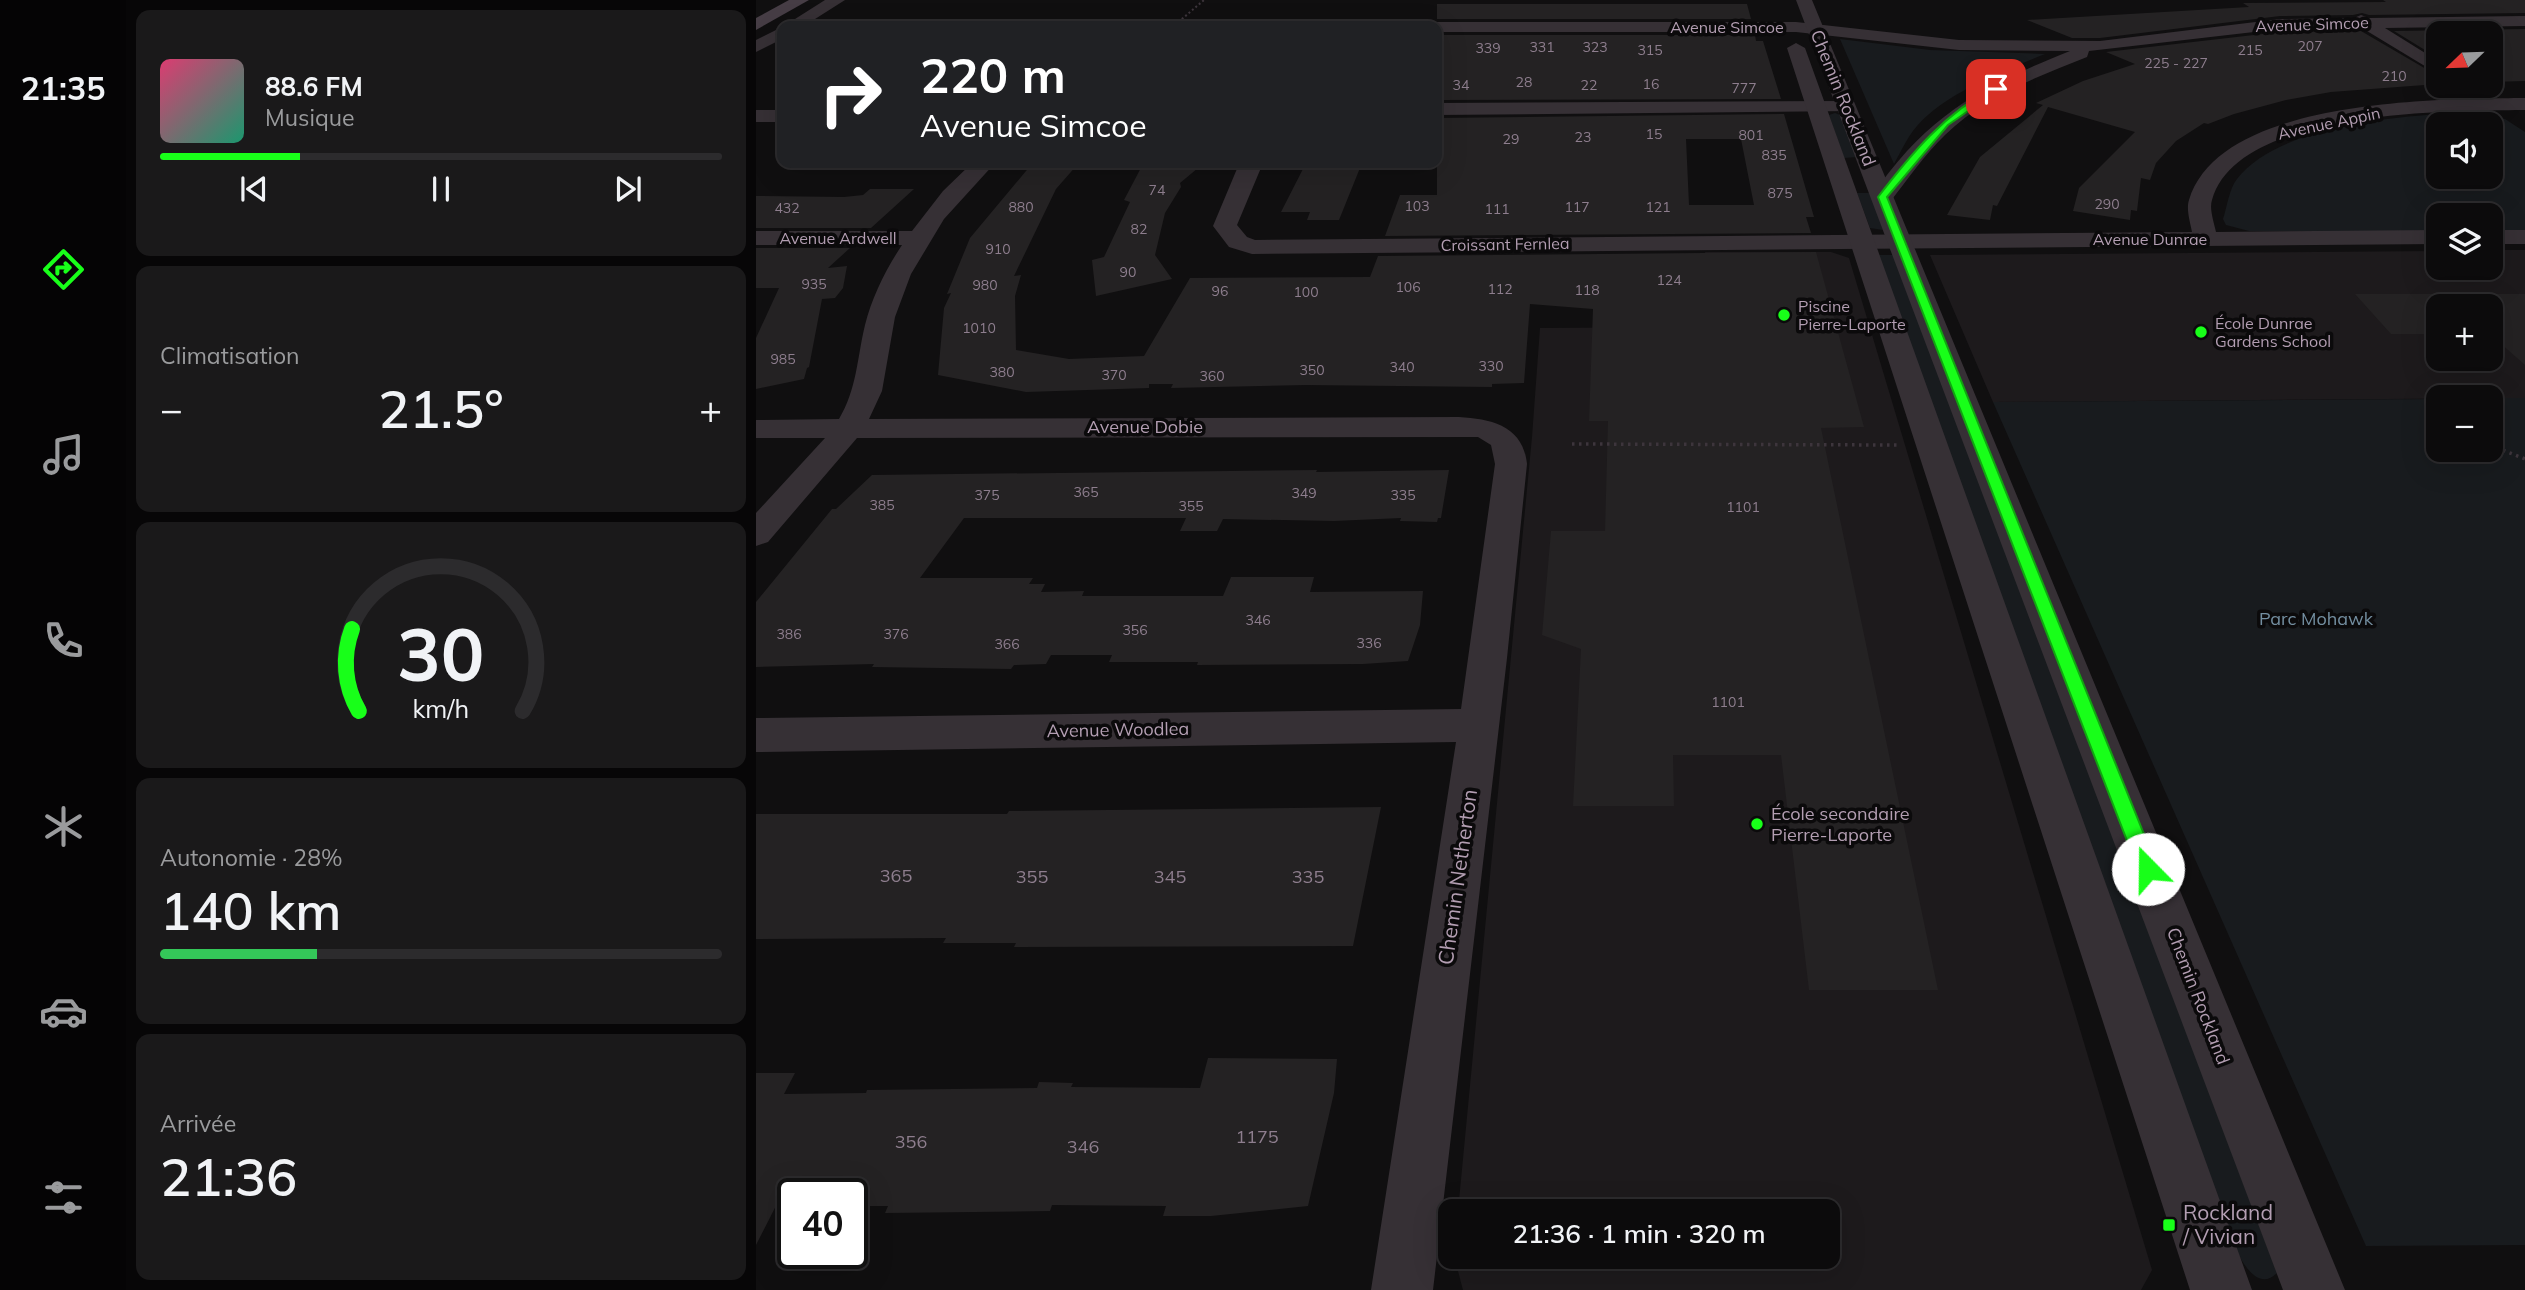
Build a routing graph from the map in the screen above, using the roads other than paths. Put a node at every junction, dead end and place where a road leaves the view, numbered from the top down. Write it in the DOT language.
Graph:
graph roads {
  1 [pos="773,0"];
  2 [pos="801,0"];
  3 [pos="837,0"];
  4 [pos="1804,0"];
  5 [pos="2342,7"];
  6 [pos="756,9"];
  7 [pos="1786,19"];
  8 [pos="801,21"];
  9 [pos="2364,22"];
  10 [pos="2525,22"];
  11 [pos="756,25"];
  12 [pos="1442,27"];
  13 [pos="1814,28"];
  14 [pos="777,35"];
  15 [pos="2100,46"];
  16 [pos="756,47"];
  17 [pos="2426,61"];
  18 [pos="2482,98"];
  19 [pos="2492,104"];
  20 [pos="2525,104"];
  21 [pos="1831,107"];
  22 [pos="1442,109"];
  23 [pos="756,116"];
  24 [pos="777,116"];
  25 [pos="2525,125"];
  26 [pos="979,168"];
  27 [pos="1248,168"];
  28 [pos="1882,197"];
  29 [pos="919,237"];
  30 [pos="2426,237"];
  31 [pos="2503,237"];
  32 [pos="2525,237"];
  33 [pos="756,238"];
  34 [pos="2205,238"];
  35 [pos="1881,240"];
  36 [pos="756,429"];
  37 [pos="847,429"];
  38 [pos="1511,464"];
  39 [pos="756,534"];
  40 [pos="1479,725"];
  41 [pos="756,736"];
  42 [pos="1402,1290"];
  43 [pos="2221,1290"];
  44 [pos="2314,1290"];
  1 -- 6 [label="main road"];
  2 -- 11 [label="main road"];
  3 -- 8 [label="street"];
  4 -- 13 [label="street, Chemin Rockland"];
  5 -- 9 [label="street"];
  7 -- 12 [label="street, Avenue Simcoe"];
  7 -- 13 [label="street, Avenue Simcoe"];
  7 -- 21 [label="street, Chemin Rockland"];
  9 -- 10 [label="street, Avenue Simcoe"];
  9 -- 15 [label="street, Avenue Simcoe"];
  9 -- 17 [label="street"];
  13 -- 15 [label="street, Avenue Simcoe"];
  13 -- 21 [label="street, Chemin Rockland"];
  14 -- 16 [label="street"];
  15 -- 28 [label="street, Avenue Simcoe"];
  18 -- 19 [label="street"];
  19 -- 20 [label="street, Avenue Appin"];
  19 -- 25 [label="street"];
  19 -- 34 [label="street, Avenue Appin"];
  21 -- 22 [label="street"];
  21 -- 28 [label="street, Chemin Rockland"];
  21 -- 35 [label="street, Chemin Rockland"];
  23 -- 24 [label="street"];
  26 -- 29 [label="street"];
  27 -- 35 [label="street, Croissant Fernlea"];
  28 -- 35 [label="street, Chemin Rockland"];
  29 -- 33 [label="street, Avenue Ardwell"];
  29 -- 37 [label="street"];
  30 -- 34 [label="street, Avenue Dunrae"];
  31 -- 32 [label="street"];
  34 -- 35 [label="street, Avenue Dunrae"];
  35 -- 43 [label="street, Chemin Rockland"];
  35 -- 44 [label="street, Chemin Rockland"];
  36 -- 37 [label="street, Avenue Dobie"];
  37 -- 38 [label="street, Avenue Dobie"];
  37 -- 39 [label="street"];
  38 -- 40 [label="street, Chemin Netherton"];
  40 -- 41 [label="street, Avenue Woodlea"];
  40 -- 42 [label="street, Chemin Netherton"];
}
